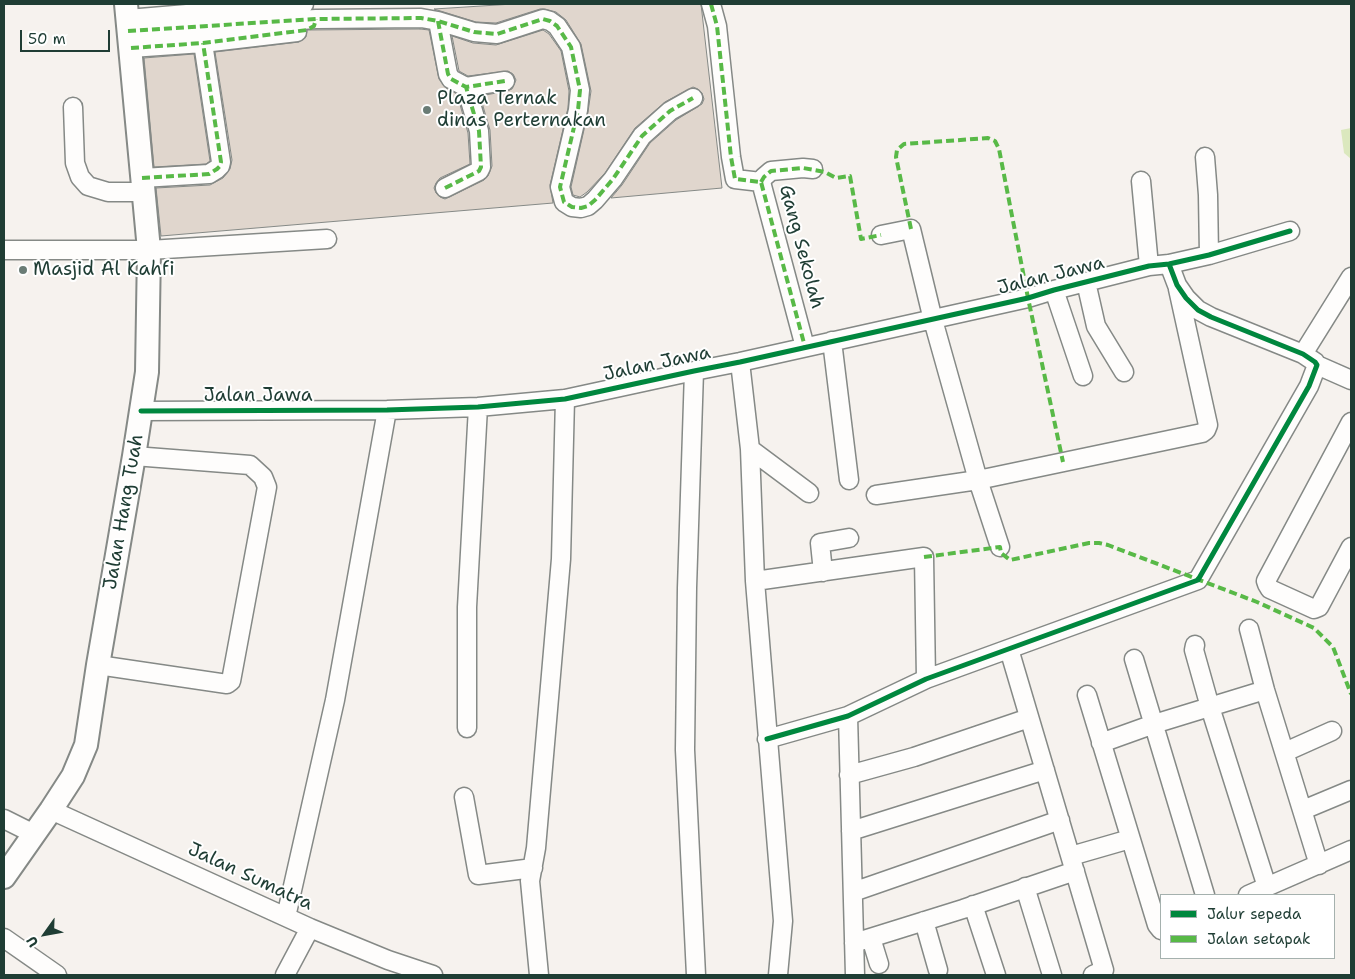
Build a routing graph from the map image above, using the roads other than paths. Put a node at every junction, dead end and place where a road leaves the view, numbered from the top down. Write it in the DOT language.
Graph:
graph roads {
  1 [pos="304,4"];
  2 [pos="711,4"];
  3 [pos="316,20"];
  4 [pos="438,21"];
  5 [pos="128,25"];
  6 [pos="203,43"];
  7 [pos="505,81"];
  8 [pos="466,87"];
  9 [pos="692,98"];
  10 [pos="73,107"];
  11 [pos="1205,157"];
  12 [pos="813,169"];
  13 [pos="1141,181"];
  14 [pos="762,182"];
  15 [pos="142,185"];
  16 [pos="445,188"];
  17 [pos="1290,231"];
  18 [pos="881,236"];
  19 [pos="327,239"];
  20 [pos="4,250"];
  21 [pos="149,250"];
  22 [pos="1209,255"];
  23 [pos="1168,264"];
  24 [pos="1149,266"];
  25 [pos="1351,277"];
  26 [pos="1086,282"];
  27 [pos="1177,285"];
  28 [pos="1054,290"];
  29 [pos="933,320"];
  30 [pos="832,341"];
  31 [pos="805,347"];
  32 [pos="1303,354"];
  33 [pos="740,362"];
  34 [pos="1317,365"];
  35 [pos="694,371"];
  36 [pos="1124,372"];
  37 [pos="1083,376"];
  38 [pos="1351,380"];
  39 [pos="565,399"];
  40 [pos="478,407"];
  41 [pos="387,410"];
  42 [pos="141,411"];
  43 [pos="1351,422"];
  44 [pos="750,450"];
  45 [pos="134,456"];
  46 [pos="849,480"];
  47 [pos="978,480"];
  48 [pos="809,493"];
  49 [pos="876,495"];
  50 [pos="849,538"];
  51 [pos="1000,547"];
  52 [pos="1351,547"];
  53 [pos="823,572"];
  54 [pos="754,581"];
  55 [pos="1249,629"];
  56 [pos="1195,645"];
  57 [pos="1009,649"];
  58 [pos="1134,659"];
  59 [pos="98,665"];
  60 [pos="926,679"];
  61 [pos="1265,690"];
  62 [pos="1087,695"];
  63 [pos="1210,707"];
  64 [pos="848,716"];
  65 [pos="1028,718"];
  66 [pos="1154,724"];
  67 [pos="467,728"];
  68 [pos="1332,731"];
  69 [pos="767,739"];
  70 [pos="1101,743"];
  71 [pos="1285,752"];
  72 [pos="1045,770"];
  73 [pos="849,776"];
  74 [pos="1351,790"];
  75 [pos="464,797"];
  76 [pos="51,810"];
  77 [pos="1303,810"];
  78 [pos="4,819"];
  79 [pos="1060,820"];
  80 [pos="851,831"];
  81 [pos="34,834"];
  82 [pos="1130,838"];
  83 [pos="1351,850"];
  84 [pos="1073,864"];
  85 [pos="1319,865"];
  86 [pos="533,868"];
  87 [pos="4,877"];
  88 [pos="1025,887"];
  89 [pos="1267,887"];
  90 [pos="853,892"];
  91 [pos="1205,894"];
  92 [pos="1250,894"];
  93 [pos="973,905"];
  94 [pos="286,917"];
  95 [pos="924,921"];
  96 [pos="310,928"];
  97 [pos="1160,929"];
  98 [pos="4,938"];
  99 [pos="871,938"];
  100 [pos="854,943"];
  101 [pos="879,964"];
  102 [pos="938,970"];
  103 [pos="56,975"];
  104 [pos="285,975"];
  105 [pos="433,975"];
  106 [pos="539,975"];
  107 [pos="696,975"];
  108 [pos="778,975"];
  109 [pos="855,975"];
  110 [pos="996,975"];
  111 [pos="1052,975"];
  112 [pos="1093,975"];
  1 -- 5 [label="street"];
  2 -- 14 [label="street, Gang Sekolah"];
  3 -- 4 [label="street"];
  3 -- 5 [label="street"];
  3 -- 6 [label="street"];
  4 -- 8 [label="street"];
  4 -- 9 [label="street"];
  5 -- 6 [label="street"];
  5 -- 15 [label="main road, Jalan Hang Tuah"];
  6 -- 15 [label="street"];
  7 -- 8 [label="street"];
  8 -- 16 [label="street"];
  10 -- 15 [label="street"];
  11 -- 22 [label="street"];
  12 -- 14 [label="street"];
  13 -- 24 [label="street"];
  14 -- 31 [label="street, Gang Sekolah"];
  15 -- 21 [label="main road, Jalan Hang Tuah"];
  17 -- 22 [label="street, Jalan Jawa"];
  18 -- 29 [label="street"];
  19 -- 21 [label="street"];
  20 -- 21 [label="street"];
  21 -- 42 [label="main road, Jalan Hang Tuah"];
  22 -- 23 [label="street, Jalan Jawa"];
  23 -- 24 [label="street, Jalan Jawa"];
  23 -- 27 [label="street"];
  24 -- 26 [label="street, Jalan Jawa"];
  25 -- 32 [label="street"];
  26 -- 28 [label="street, Jalan Jawa"];
  26 -- 36 [label="street"];
  27 -- 32 [label="street"];
  27 -- 47 [label="street"];
  28 -- 29 [label="street, Jalan Jawa"];
  28 -- 37 [label="street"];
  29 -- 30 [label="street, Jalan Jawa"];
  29 -- 47 [label="street"];
  30 -- 31 [label="street, Jalan Jawa"];
  30 -- 46 [label="street"];
  31 -- 33 [label="street, Jalan Jawa"];
  32 -- 34 [label="street"];
  33 -- 35 [label="street, Jalan Jawa"];
  33 -- 44 [label="street"];
  34 -- 38 [label="street"];
  34 -- 57 [label="street"];
  35 -- 39 [label="street, Jalan Jawa"];
  35 -- 107 [label="street"];
  39 -- 40 [label="street, Jalan Jawa"];
  39 -- 86 [label="street"];
  40 -- 41 [label="street, Jalan Jawa"];
  40 -- 67 [label="street"];
  41 -- 42 [label="street, Jalan Jawa"];
  41 -- 94 [label="street"];
  42 -- 45 [label="main road, Jalan Hang Tuah"];
  43 -- 52 [label="street"];
  44 -- 48 [label="street"];
  44 -- 54 [label="street"];
  45 -- 59 [label="main road, Jalan Hang Tuah"];
  45 -- 59 [label="street"];
  47 -- 49 [label="street"];
  47 -- 51 [label="street"];
  50 -- 53 [label="street"];
  53 -- 54 [label="street"];
  53 -- 60 [label="street"];
  54 -- 69 [label="street"];
  55 -- 61 [label="street"];
  56 -- 63 [label="street"];
  57 -- 60 [label="street"];
  57 -- 65 [label="street"];
  58 -- 66 [label="street"];
  59 -- 76 [label="main road, Jalan Hang Tuah"];
  60 -- 64 [label="street"];
  61 -- 63 [label="street"];
  61 -- 71 [label="street"];
  62 -- 70 [label="street"];
  63 -- 66 [label="street"];
  63 -- 89 [label="street"];
  64 -- 69 [label="street"];
  64 -- 73 [label="street"];
  65 -- 72 [label="street"];
  65 -- 73 [label="street"];
  66 -- 70 [label="street"];
  66 -- 91 [label="street"];
  68 -- 71 [label="street"];
  69 -- 108 [label="street"];
  70 -- 82 [label="street"];
  71 -- 77 [label="street"];
  72 -- 79 [label="street"];
  72 -- 80 [label="street"];
  73 -- 80 [label="street"];
  74 -- 77 [label="street"];
  75 -- 86 [label="street"];
  76 -- 81 [label="main road, Jalan Hang Tuah"];
  76 -- 94 [label="street, Jalan Sumatra"];
  77 -- 85 [label="street"];
  78 -- 81 [label="street"];
  79 -- 84 [label="street"];
  79 -- 90 [label="street"];
  80 -- 90 [label="street"];
  81 -- 87 [label="main road, Jalan Hang Tuah"];
  82 -- 84 [label="street"];
  82 -- 97 [label="street"];
  83 -- 85 [label="street"];
  84 -- 88 [label="street"];
  84 -- 112 [label="street"];
  85 -- 89 [label="street"];
  86 -- 106 [label="street"];
  88 -- 93 [label="street"];
  88 -- 111 [label="street"];
  89 -- 92 [label="street"];
  90 -- 100 [label="street"];
  93 -- 95 [label="street"];
  93 -- 110 [label="street"];
  94 -- 96 [label="street, Jalan Sumatra"];
  95 -- 99 [label="street"];
  95 -- 102 [label="street"];
  96 -- 104 [label="street"];
  96 -- 105 [label="street, Jalan Sumatra"];
  98 -- 103 [label="street"];
  99 -- 100 [label="street"];
  99 -- 101 [label="street"];
  100 -- 109 [label="street"];
}
